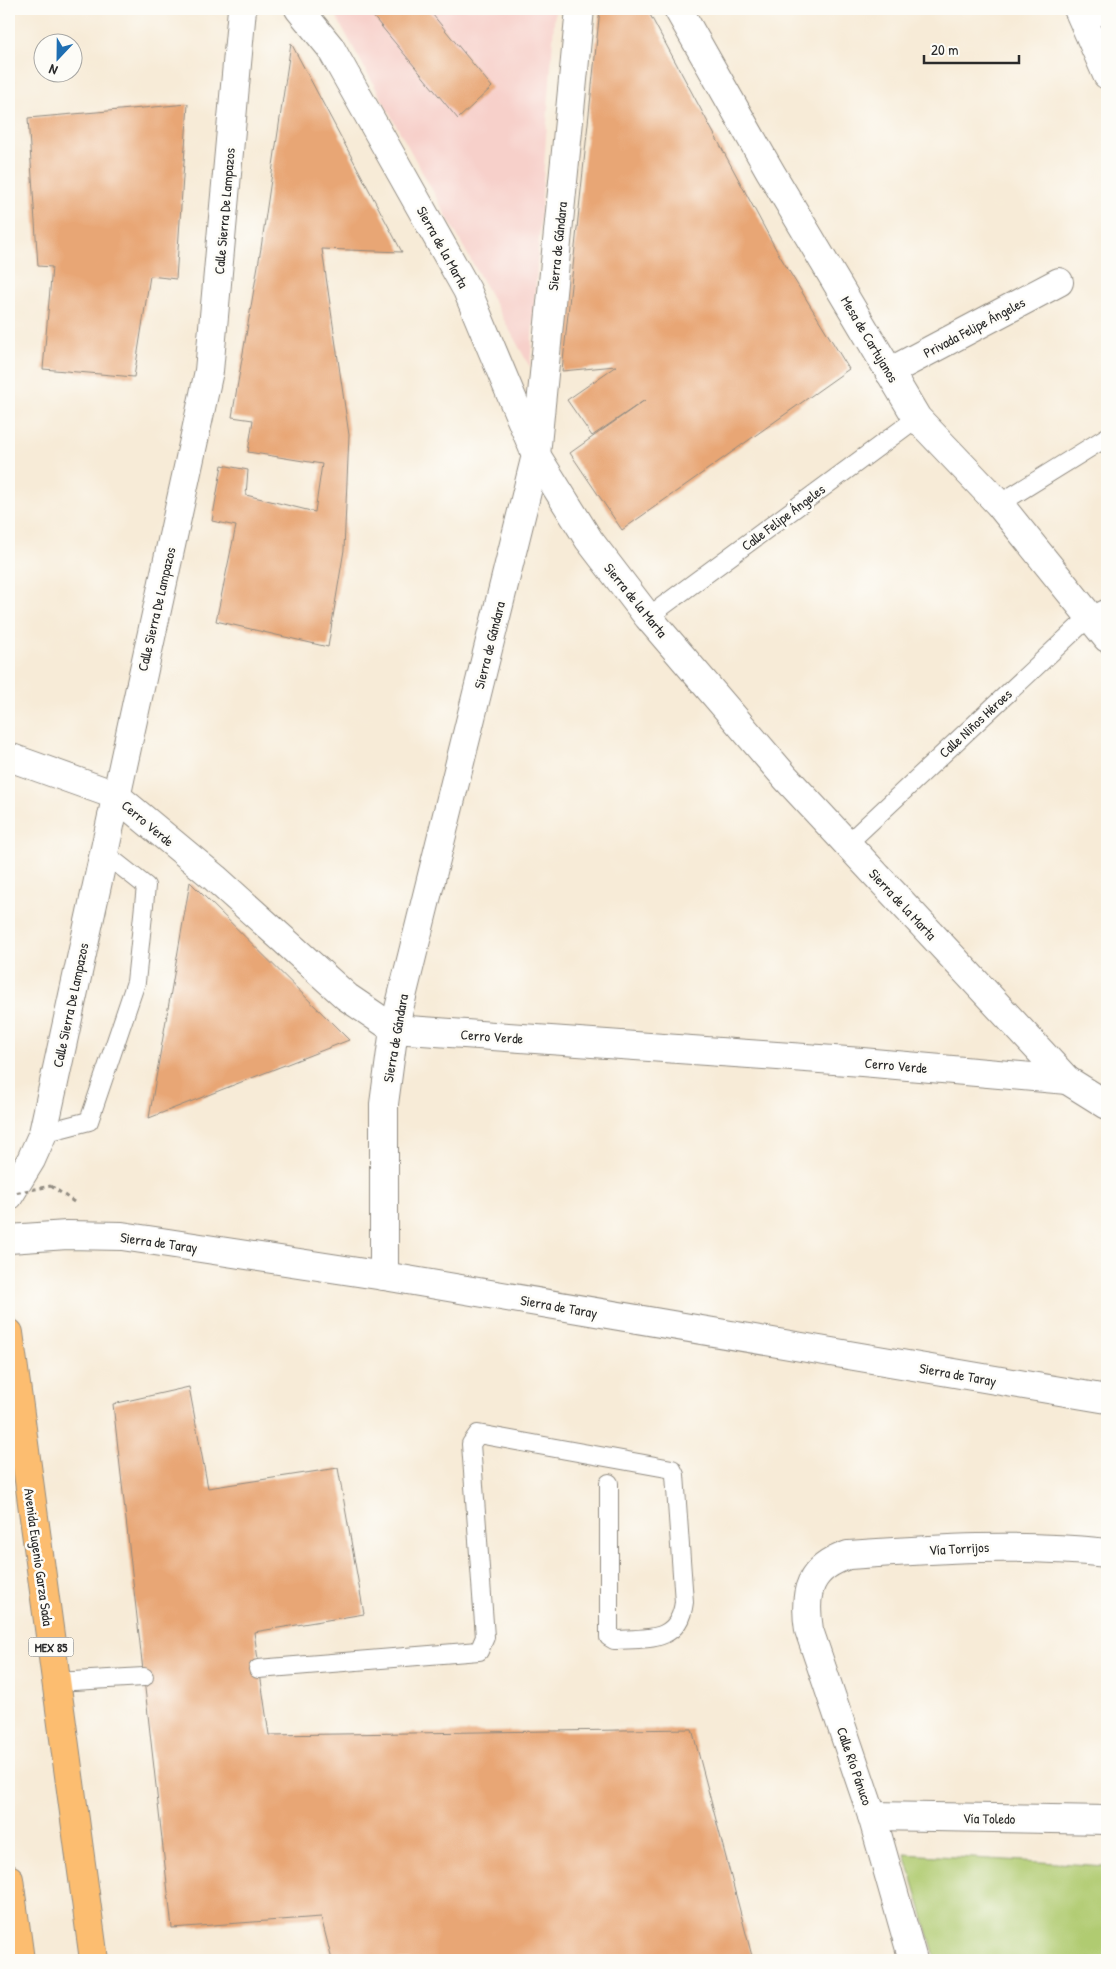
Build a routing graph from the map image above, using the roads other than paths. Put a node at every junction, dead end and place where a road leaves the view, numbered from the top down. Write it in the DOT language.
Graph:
graph roads {
  1 [pos="242,9"];
  2 [pos="298,9"];
  3 [pos="580,9"];
  4 [pos="678,9"];
  5 [pos="1090,14"];
  6 [pos="1107,75"];
  7 [pos="1059,282"];
  8 [pos="889,372"];
  9 [pos="917,418"];
  10 [pos="1107,437"];
  11 [pos="536,455"];
  12 [pos="998,504"];
  13 [pos="1098,612"];
  14 [pos="648,617"];
  15 [pos="1107,638"];
  16 [pos="9,757"];
  17 [pos="115,795"];
  18 [pos="847,844"];
  19 [pos="103,852"];
  20 [pos="394,1030"];
  21 [pos="1067,1080"];
  22 [pos="1105,1099"];
  23 [pos="43,1133"];
  24 [pos="9,1195"];
  25 [pos="9,1239"];
  26 [pos="384,1276"];
  27 [pos="9,1333"];
  28 [pos="1107,1399"];
  29 [pos="609,1483"];
  30 [pos="1107,1553"];
  31 [pos="816,1574"];
  32 [pos="258,1669"];
  33 [pos="144,1677"];
  34 [pos="56,1682"];
  35 [pos="872,1816"];
  36 [pos="1107,1820"];
  37 [pos="9,1879"];
  38 [pos="20,1960"];
  39 [pos="94,1960"];
  40 [pos="913,1960"];
  1 -- 17 [label="street, Calle Sierra De Lampazos"];
  2 -- 11 [label="street, Sierra de la Marta"];
  3 -- 11 [label="street, Sierra de Gándara"];
  4 -- 8 [label="street, Mesa de Cartujanos"];
  5 -- 6 [label="street"];
  7 -- 8 [label="street, Privada Felipe Ángeles"];
  8 -- 9 [label="street, Mesa de Cartujanos"];
  9 -- 12 [label="street, Mesa de Cartujanos"];
  9 -- 14 [label="lane, Calle Felipe Ángeles"];
  10 -- 12 [label="lane"];
  11 -- 14 [label="street, Sierra de la Marta"];
  11 -- 20 [label="street, Sierra de Gándara"];
  12 -- 13 [label="street, Mesa de Cartujanos"];
  13 -- 15 [label="street, Mesa de Cartujanos"];
  13 -- 18 [label="lane, Calle Niños Héroes"];
  14 -- 18 [label="street, Sierra de la Marta"];
  16 -- 17 [label="street, Cerro Verde"];
  17 -- 19 [label="street, Calle Sierra De Lampazos"];
  17 -- 20 [label="street, Cerro Verde"];
  18 -- 21 [label="street, Sierra de la Marta"];
  19 -- 23 [label="street, Calle Sierra De Lampazos"];
  19 -- 23 [label="lane"];
  20 -- 21 [label="street, Cerro Verde"];
  20 -- 26 [label="street, Sierra de Gándara"];
  21 -- 22 [label="street, Sierra de la Marta"];
  23 -- 24 [label="street, Calle Sierra De Lampazos"];
  25 -- 26 [label="street, Sierra de Taray"];
  26 -- 28 [label="street, Sierra de Taray"];
  27 -- 34 [label="highway, Avenida Eugenio Garza Sada / MEX 85"];
  29 -- 32 [label="lane"];
  30 -- 31 [label="street, Vía Torrijos"];
  31 -- 35 [label="street, Calle Río Pánuco"];
  33 -- 34 [label="lane"];
  34 -- 39 [label="highway, Avenida Eugenio Garza Sada / MEX 85"];
  35 -- 36 [label="street, Vía Toledo"];
  35 -- 40 [label="street, Calle Río Pánuco"];
  37 -- 38 [label="highway"];
}
